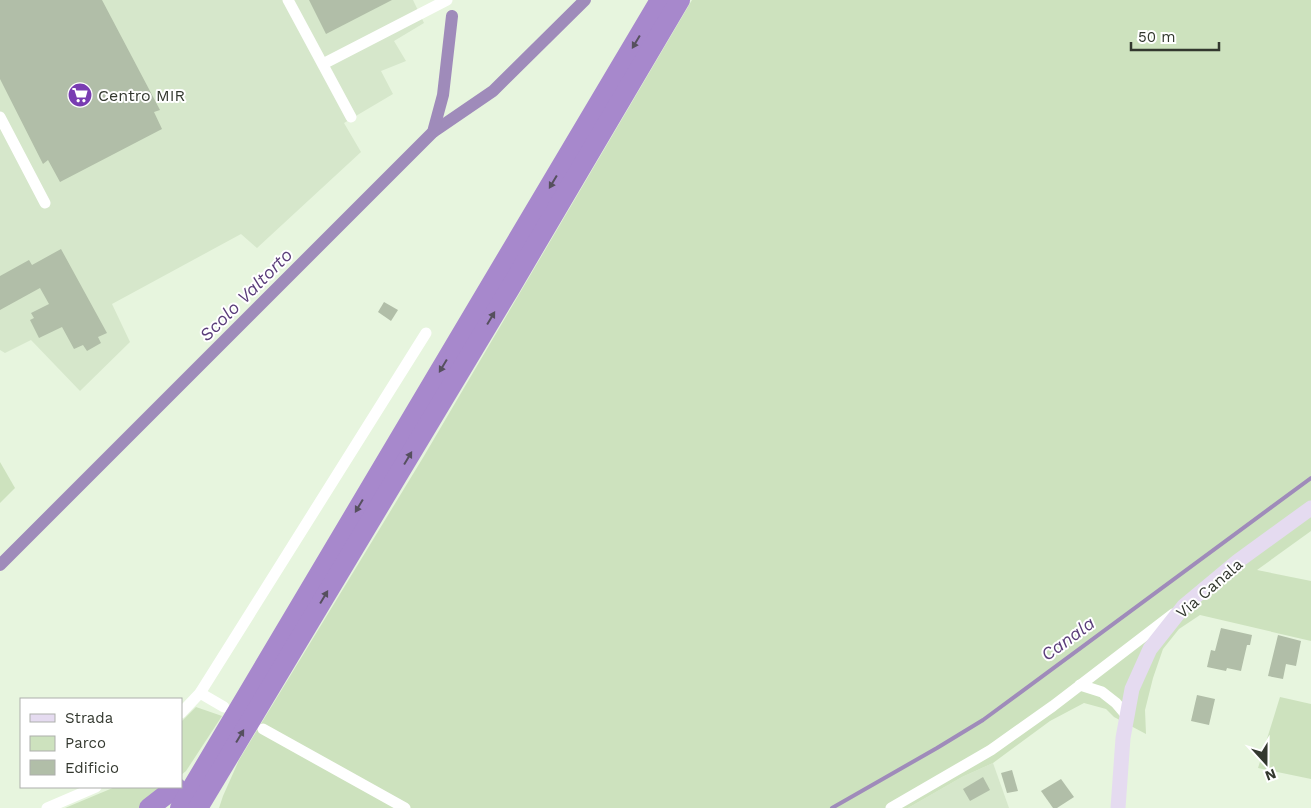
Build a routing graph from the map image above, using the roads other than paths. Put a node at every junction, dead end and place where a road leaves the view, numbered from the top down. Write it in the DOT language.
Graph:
graph roads {
  1 [pos="288,0"];
  2 [pos="447,0"];
  3 [pos="660,0"];
  4 [pos="680,0"];
  5 [pos="323,64"];
  6 [pos="0,116"];
  7 [pos="350,117"];
  8 [pos="45,203"];
  9 [pos="426,333"];
  10 [pos="1311,508"];
  11 [pos="1184,606"];
  12 [pos="1080,685"];
  13 [pos="200,693"];
  14 [pos="224,706"];
  15 [pos="182,712"];
  16 [pos="1127,716"];
  17 [pos="263,729"];
  18 [pos="227,730"];
  19 [pos="227,757"];
  20 [pos="182,781"];
  21 [pos="94,788"];
  22 [pos="175,788"];
  23 [pos="47,808"];
  24 [pos="149,808"];
  25 [pos="180,808"];
  26 [pos="198,808"];
  27 [pos="213,808"];
  28 [pos="405,808"];
  29 [pos="891,808"];
  30 [pos="1118,808"];
  1 -- 5 [label="street"];
  2 -- 5 [label="street"];
  3 -- 18 [label="highway, one-way"];
  19 -- 4 [label="highway, one-way"];
  5 -- 7 [label="street"];
  6 -- 8 [label="street"];
  9 -- 13 [label="street"];
  10 -- 11 [label="street, Via Canala"];
  11 -- 12 [label="street"];
  11 -- 16 [label="street, Via Canala"];
  12 -- 16 [label="street"];
  12 -- 29 [label="street"];
  13 -- 14 [label="street"];
  13 -- 15 [label="street"];
  16 -- 30 [label="street, Via Canala"];
  17 -- 28 [label="street"];
  18 -- 20 [label="highway"];
  18 -- 25 [label="highway"];
  19 -- 26 [label="highway"];
  19 -- 27 [label="highway"];
  21 -- 23 [label="street"];
  22 -- 24 [label="highway"];
}
